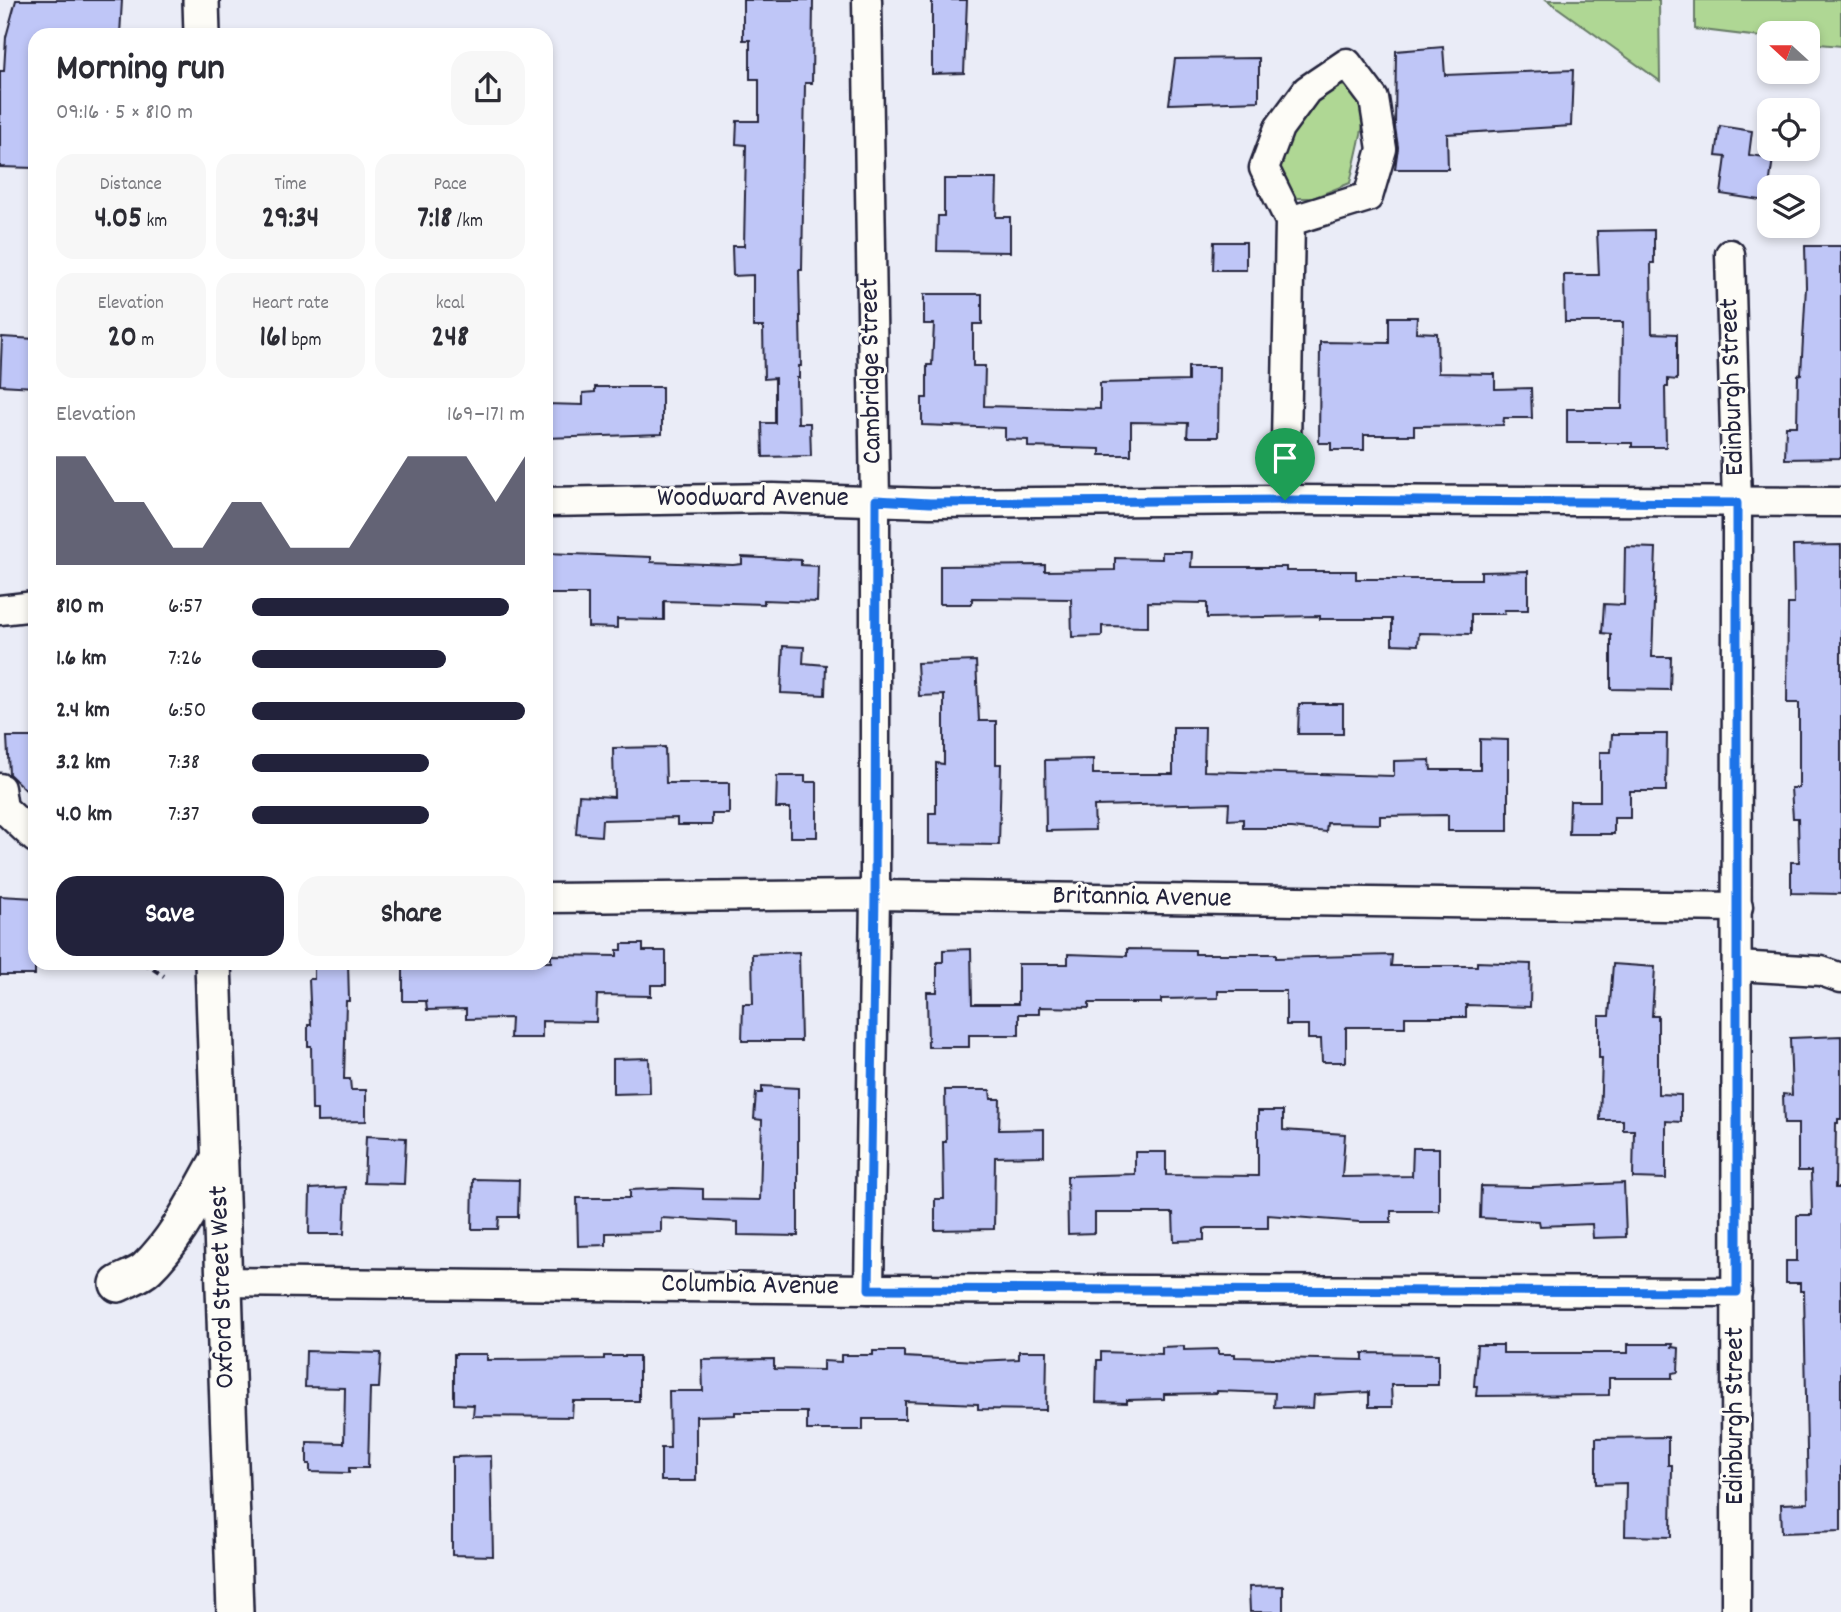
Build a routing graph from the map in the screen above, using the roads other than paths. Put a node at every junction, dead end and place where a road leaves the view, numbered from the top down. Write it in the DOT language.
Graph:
graph roads {
  1 [pos="201,0"];
  2 [pos="867,0"];
  3 [pos="202,28"];
  4 [pos="1290,221"];
  5 [pos="1730,254"];
  6 [pos="876,500"];
  7 [pos="1285,500"];
  8 [pos="553,502"];
  9 [pos="1841,502"];
  10 [pos="1737,503"];
  11 [pos="28,607"];
  12 [pos="0,610"];
  13 [pos="1,801"];
  14 [pos="28,830"];
  15 [pos="875,895"];
  16 [pos="553,898"];
  17 [pos="1738,907"];
  18 [pos="1737,966"];
  19 [pos="213,970"];
  20 [pos="1841,978"];
  21 [pos="220,1157"];
  22 [pos="225,1282"];
  23 [pos="118,1284"];
  24 [pos="869,1289"];
  25 [pos="1737,1292"];
  26 [pos="235,1612"];
  27 [pos="1736,1612"];
  1 -- 3 [label="main road"];
  2 -- 6 [label="street, Cambridge Street"];
  4 -- 4 [label="street"];
  4 -- 7 [label="street"];
  5 -- 10 [label="street, Edinburgh Street"];
  6 -- 7 [label="street, Woodward Avenue"];
  6 -- 8 [label="street, Woodward Avenue"];
  6 -- 15 [label="street, Cambridge Street"];
  7 -- 10 [label="street, Woodward Avenue"];
  9 -- 10 [label="street, Woodward Avenue"];
  10 -- 17 [label="street, Edinburgh Street"];
  11 -- 12 [label="street"];
  13 -- 14 [label="street"];
  15 -- 16 [label="street, Britannia Avenue"];
  15 -- 17 [label="street, Britannia Avenue"];
  15 -- 24 [label="street, Cambridge Street"];
  17 -- 18 [label="street, Edinburgh Street"];
  18 -- 20 [label="street"];
  18 -- 25 [label="street, Edinburgh Street"];
  19 -- 21 [label="main road, Oxford Street West"];
  21 -- 22 [label="main road, Oxford Street West"];
  21 -- 23 [label="main road"];
  22 -- 24 [label="street, Columbia Avenue"];
  22 -- 26 [label="main road, Oxford Street West"];
  24 -- 25 [label="street, Columbia Avenue"];
  25 -- 27 [label="street, Edinburgh Street"];
}
